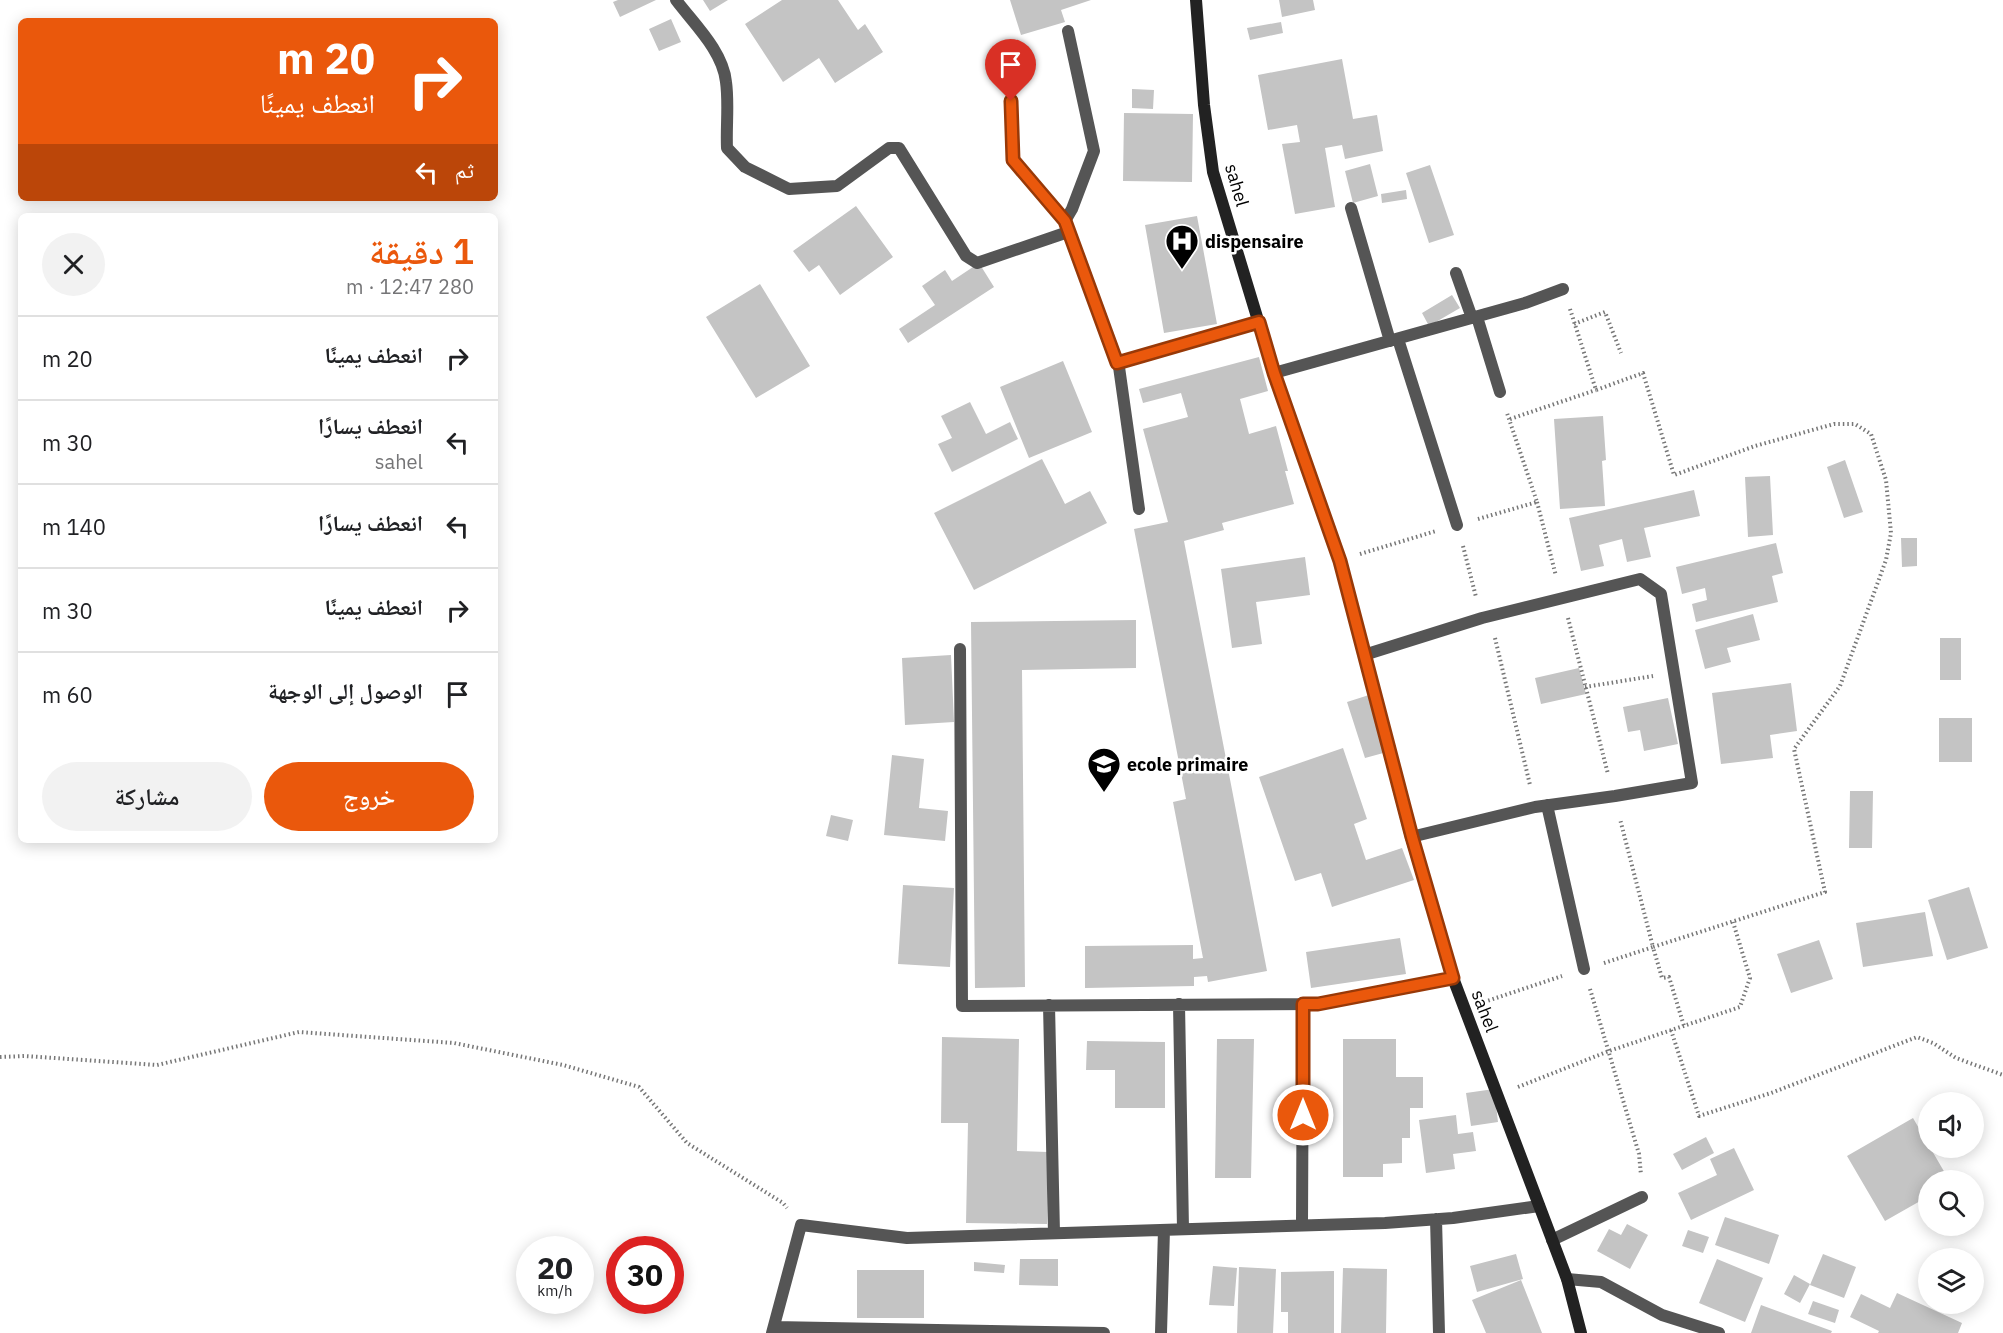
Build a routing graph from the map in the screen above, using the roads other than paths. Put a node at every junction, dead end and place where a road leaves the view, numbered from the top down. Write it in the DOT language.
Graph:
graph roads {
  1 [pos="676,0"];
  2 [pos="1196,0"];
  3 [pos="1068,31"];
  4 [pos="1011,101"];
  5 [pos="1351,208"];
  6 [pos="1066,226"];
  7 [pos="1456,273"];
  8 [pos="1563,289"];
  9 [pos="1475,317"];
  10 [pos="1259,322"];
  11 [pos="1394,340"];
  12 [pos="1117,363"];
  13 [pos="1274,373"];
  14 [pos="1500,392"];
  15 [pos="1140,509"];
  16 [pos="1457,525"];
  17 [pos="960,649"];
  18 [pos="1364,655"];
  19 [pos="1541,806"];
  20 [pos="1412,837"];
  21 [pos="1584,969"];
  22 [pos="1453,978"];
  23 [pos="1179,1004"];
  24 [pos="1303,1004"];
  25 [pos="1049,1005"];
  26 [pos="1642,1197"];
  27 [pos="1539,1206"];
  28 [pos="1436,1219"];
  29 [pos="1302,1225"];
  30 [pos="1183,1229"];
  31 [pos="1164,1230"];
  32 [pos="1054,1233"];
  33 [pos="1552,1240"];
  34 [pos="1567,1279"];
  35 [pos="773,1330"];
  36 [pos="922,1331"];
  37 [pos="1104,1333"];
  38 [pos="1161,1333"];
  39 [pos="1439,1333"];
  40 [pos="1581,1333"];
  41 [pos="1719,1333"];
  1 -- 6 [label="street"];
  2 -- 10 [label="street, sahel"];
  3 -- 6 [label="street"];
  4 -- 6 [label="street"];
  5 -- 11 [label="street"];
  6 -- 12 [label="street"];
  7 -- 9 [label="street"];
  8 -- 9 [label="street"];
  9 -- 11 [label="street"];
  9 -- 14 [label="street"];
  10 -- 12 [label="street"];
  10 -- 13 [label="street, sahel"];
  11 -- 13 [label="street"];
  11 -- 16 [label="street"];
  12 -- 15 [label="street"];
  13 -- 18 [label="street, sahel"];
  17 -- 25 [label="street"];
  18 -- 19 [label="street"];
  18 -- 20 [label="street, sahel"];
  19 -- 20 [label="street"];
  19 -- 21 [label="street"];
  20 -- 22 [label="street, sahel"];
  22 -- 24 [label="street"];
  22 -- 27 [label="street, sahel"];
  23 -- 24 [label="street"];
  23 -- 25 [label="street"];
  23 -- 30 [label="street"];
  24 -- 29 [label="street"];
  25 -- 32 [label="street"];
  26 -- 33 [label="street"];
  27 -- 28 [label="street"];
  27 -- 33 [label="street, sahel"];
  28 -- 29 [label="street"];
  28 -- 39 [label="street"];
  29 -- 30 [label="street"];
  30 -- 31 [label="street"];
  31 -- 32 [label="street"];
  31 -- 38 [label="street"];
  32 -- 35 [label="street"];
  33 -- 34 [label="street, sahel"];
  34 -- 40 [label="street, sahel"];
  34 -- 41 [label="street"];
  35 -- 36 [label="street"];
  36 -- 37 [label="street"];
}
